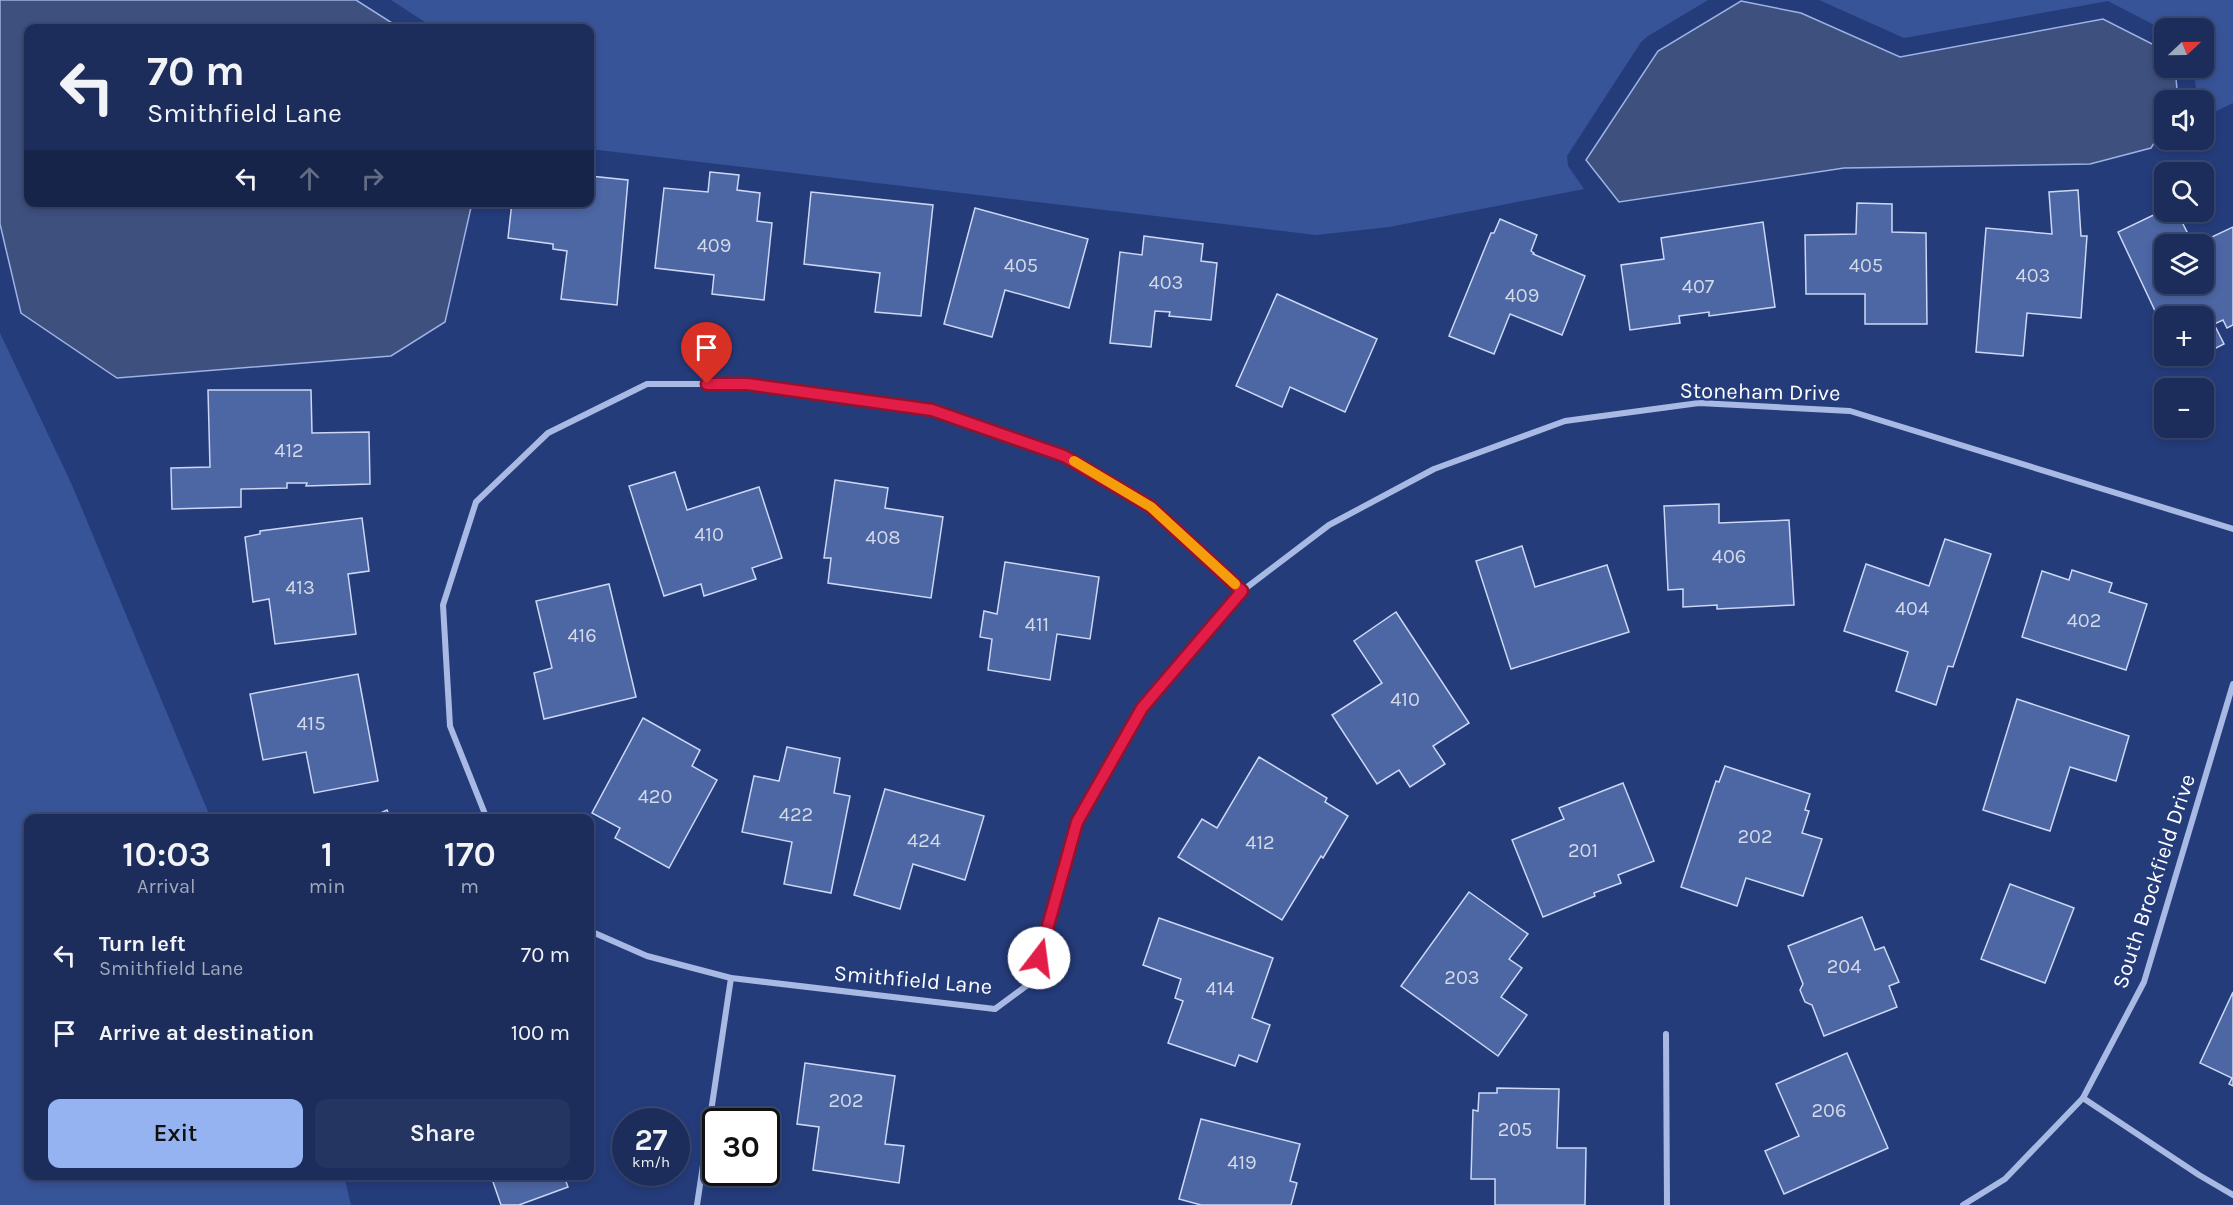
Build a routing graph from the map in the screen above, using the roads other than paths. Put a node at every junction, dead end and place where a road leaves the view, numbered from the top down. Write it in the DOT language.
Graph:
graph roads {
  1 [pos="2233,529"];
  2 [pos="1242,591"];
  3 [pos="2233,684"];
  4 [pos="485,814"];
  5 [pos="594,933"];
  6 [pos="731,978"];
  7 [pos="1666,1034"];
  8 [pos="2084,1098"];
  9 [pos="2233,1195"];
  10 [pos="697,1205"];
  11 [pos="1667,1205"];
  12 [pos="1963,1205"];
  1 -- 2 [label="street, Stoneham Drive"];
  2 -- 4 [label="street"];
  2 -- 6 [label="street, Smithfield Lane"];
  3 -- 8 [label="street, South Brockfield Drive"];
  5 -- 6 [label="street, Smithfield Lane"];
  6 -- 10 [label="street"];
  7 -- 11 [label="street"];
  8 -- 9 [label="street"];
  8 -- 12 [label="street, South Brockfield Drive"];
}
